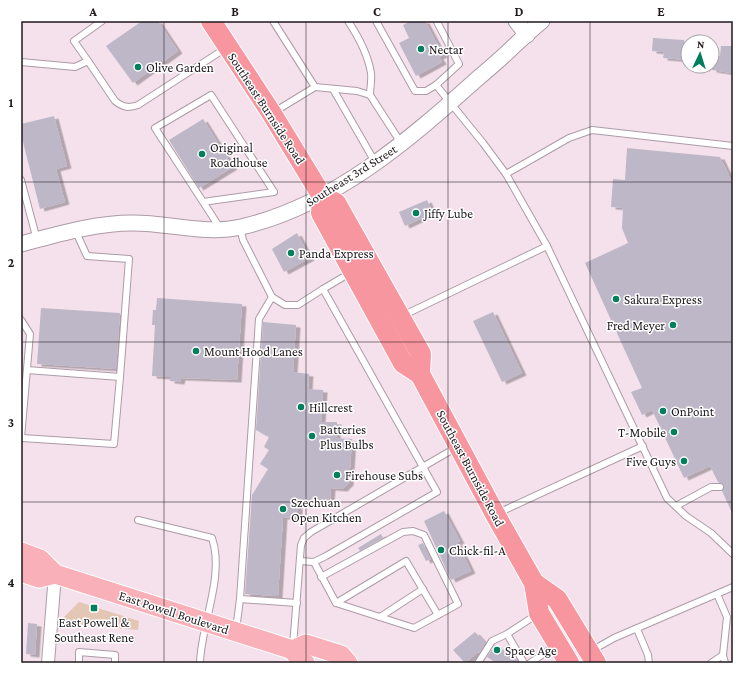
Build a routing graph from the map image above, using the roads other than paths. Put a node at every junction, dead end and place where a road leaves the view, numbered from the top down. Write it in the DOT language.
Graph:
graph roads {
  1 [pos="102,21"];
  2 [pos="211,21"];
  3 [pos="273,21"];
  4 [pos="348,21"];
  5 [pos="376,21"];
  6 [pos="516,21"];
  7 [pos="542,21"];
  8 [pos="437,22"];
  9 [pos="527,35"];
  10 [pos="228,47"];
  11 [pos="21,62"];
  12 [pos="88,62"];
  13 [pos="436,85"];
  14 [pos="315,87"];
  15 [pos="332,89"];
  16 [pos="370,95"];
  17 [pos="451,102"];
  18 [pos="272,114"];
  19 [pos="402,143"];
  20 [pos="733,146"];
  21 [pos="375,162"];
  22 [pos="506,174"];
  23 [pos="21,180"];
  24 [pos="322,196"];
  25 [pos="203,202"];
  26 [pos="240,227"];
  27 [pos="75,230"];
  28 [pos="221,230"];
  29 [pos="37,240"];
  30 [pos="21,244"];
  31 [pos="547,246"];
  32 [pos="354,272"];
  33 [pos="323,290"];
  34 [pos="272,297"];
  35 [pos="400,317"];
  36 [pos="21,320"];
  37 [pos="27,370"];
  38 [pos="420,374"];
  39 [pos="120,377"];
  40 [pos="21,438"];
  41 [pos="458,446"];
  42 [pos="643,446"];
  43 [pos="423,466"];
  44 [pos="720,487"];
  45 [pos="676,506"];
  46 [pos="495,514"];
  47 [pos="138,520"];
  48 [pos="21,552"];
  49 [pos="733,554"];
  50 [pos="300,561"];
  51 [pos="314,562"];
  52 [pos="21,572"];
  53 [pos="55,574"];
  54 [pos="321,577"];
  55 [pos="534,583"];
  56 [pos="733,587"];
  57 [pos="423,589"];
  58 [pos="717,594"];
  59 [pos="240,599"];
  60 [pos="297,603"];
  61 [pos="336,603"];
  62 [pos="539,613"];
  63 [pos="438,615"];
  64 [pos="380,617"];
  65 [pos="206,622"];
  66 [pos="637,629"];
  67 [pos="235,632"];
  68 [pos="507,634"];
  69 [pos="555,654"];
  70 [pos="723,655"];
  71 [pos="299,656"];
  72 [pos="593,658"];
  73 [pos="48,663"];
  74 [pos="79,663"];
  75 [pos="115,663"];
  76 [pos="200,663"];
  77 [pos="348,663"];
  78 [pos="478,663"];
  79 [pos="524,663"];
  80 [pos="530,663"];
  81 [pos="569,663"];
  82 [pos="649,663"];
  83 [pos="711,663"];
  84 [pos="724,663"];
  1 -- 12 [label="lane"];
  2 -- 10 [label="highway, Southeast Burnside Road"];
  3 -- 14 [label="lane"];
  4 -- 16 [label="lane"];
  5 -- 13 [label="lane"];
  6 -- 9 [label="street"];
  7 -- 9 [label="street, Southeast 3rd Street"];
  8 -- 13 [label="lane"];
  9 -- 17 [label="street, Southeast 3rd Street"];
  10 -- 12 [label="lane"];
  10 -- 18 [label="highway, Southeast Burnside Road"];
  11 -- 12 [label="lane"];
  13 -- 17 [label="lane"];
  14 -- 15 [label="lane"];
  14 -- 18 [label="lane"];
  15 -- 16 [label="lane"];
  15 -- 21 [label="lane"];
  16 -- 19 [label="lane"];
  17 -- 19 [label="street, Southeast 3rd Street"];
  17 -- 22 [label="lane"];
  18 -- 24 [label="highway, Southeast Burnside Road"];
  19 -- 21 [label="street, Southeast 3rd Street"];
  20 -- 22 [label="lane"];
  21 -- 24 [label="street, Southeast 3rd Street"];
  22 -- 31 [label="lane"];
  23 -- 29 [label="lane"];
  24 -- 26 [label="street, Southeast 3rd Street"];
  24 -- 32 [label="highway, Southeast Burnside Road"];
  24 -- 35 [label="highway, Southeast Burnside Road"];
  25 -- 25 [label="lane"];
  25 -- 28 [label="lane"];
  26 -- 28 [label="street, Southeast 3rd Street"];
  26 -- 34 [label="lane"];
  27 -- 28 [label="street, Southeast 3rd Street"];
  27 -- 29 [label="street, Southeast 3rd Street"];
  27 -- 39 [label="lane"];
  29 -- 30 [label="street, Southeast 3rd Street"];
  31 -- 35 [label="lane"];
  31 -- 42 [label="lane"];
  32 -- 33 [label="lane"];
  32 -- 38 [label="highway, Southeast Burnside Road"];
  33 -- 34 [label="lane"];
  33 -- 43 [label="lane"];
  34 -- 59 [label="lane"];
  35 -- 38 [label="highway, Southeast Burnside Road"];
  36 -- 37 [label="lane"];
  37 -- 39 [label="lane"];
  37 -- 40 [label="lane"];
  38 -- 41 [label="highway, Southeast Burnside Road"];
  39 -- 40 [label="lane"];
  41 -- 43 [label="lane"];
  41 -- 46 [label="highway, Southeast Burnside Road"];
  42 -- 45 [label="lane"];
  42 -- 46 [label="lane"];
  43 -- 50 [label="lane"];
  43 -- 51 [label="lane"];
  44 -- 45 [label="lane"];
  45 -- 49 [label="lane"];
  46 -- 55 [label="highway, Southeast Burnside Road"];
  47 -- 65 [label="lane"];
  48 -- 53 [label="main road, East Powell Boulevard"];
  50 -- 51 [label="lane"];
  50 -- 60 [label="lane"];
  51 -- 54 [label="lane"];
  52 -- 53 [label="main road, East Powell Boulevard"];
  53 -- 65 [label="main road, East Powell Boulevard"];
  53 -- 73 [label="street"];
  54 -- 61 [label="lane"];
  54 -- 63 [label="lane"];
  55 -- 62 [label="highway, Southeast Burnside Road"];
  55 -- 72 [label="highway, Southeast Burnside Road"];
  56 -- 58 [label="lane"];
  57 -- 61 [label="lane"];
  57 -- 63 [label="lane"];
  57 -- 64 [label="lane"];
  58 -- 66 [label="lane"];
  58 -- 70 [label="lane"];
  59 -- 60 [label="lane"];
  59 -- 67 [label="lane"];
  60 -- 71 [label="lane"];
  61 -- 64 [label="lane"];
  62 -- 68 [label="lane"];
  62 -- 69 [label="highway, Southeast Burnside Road"];
  63 -- 64 [label="lane"];
  65 -- 67 [label="main road, East Powell Boulevard"];
  65 -- 76 [label="lane"];
  66 -- 72 [label="lane"];
  66 -- 82 [label="lane"];
  67 -- 71 [label="main road, East Powell Boulevard"];
  68 -- 78 [label="lane"];
  68 -- 79 [label="lane"];
  69 -- 80 [label="lane"];
  69 -- 81 [label="highway, Southeast Burnside Road"];
  70 -- 83 [label="lane"];
  70 -- 84 [label="lane"];
  71 -- 77 [label="main road"];
  74 -- 75 [label="lane"];
}
